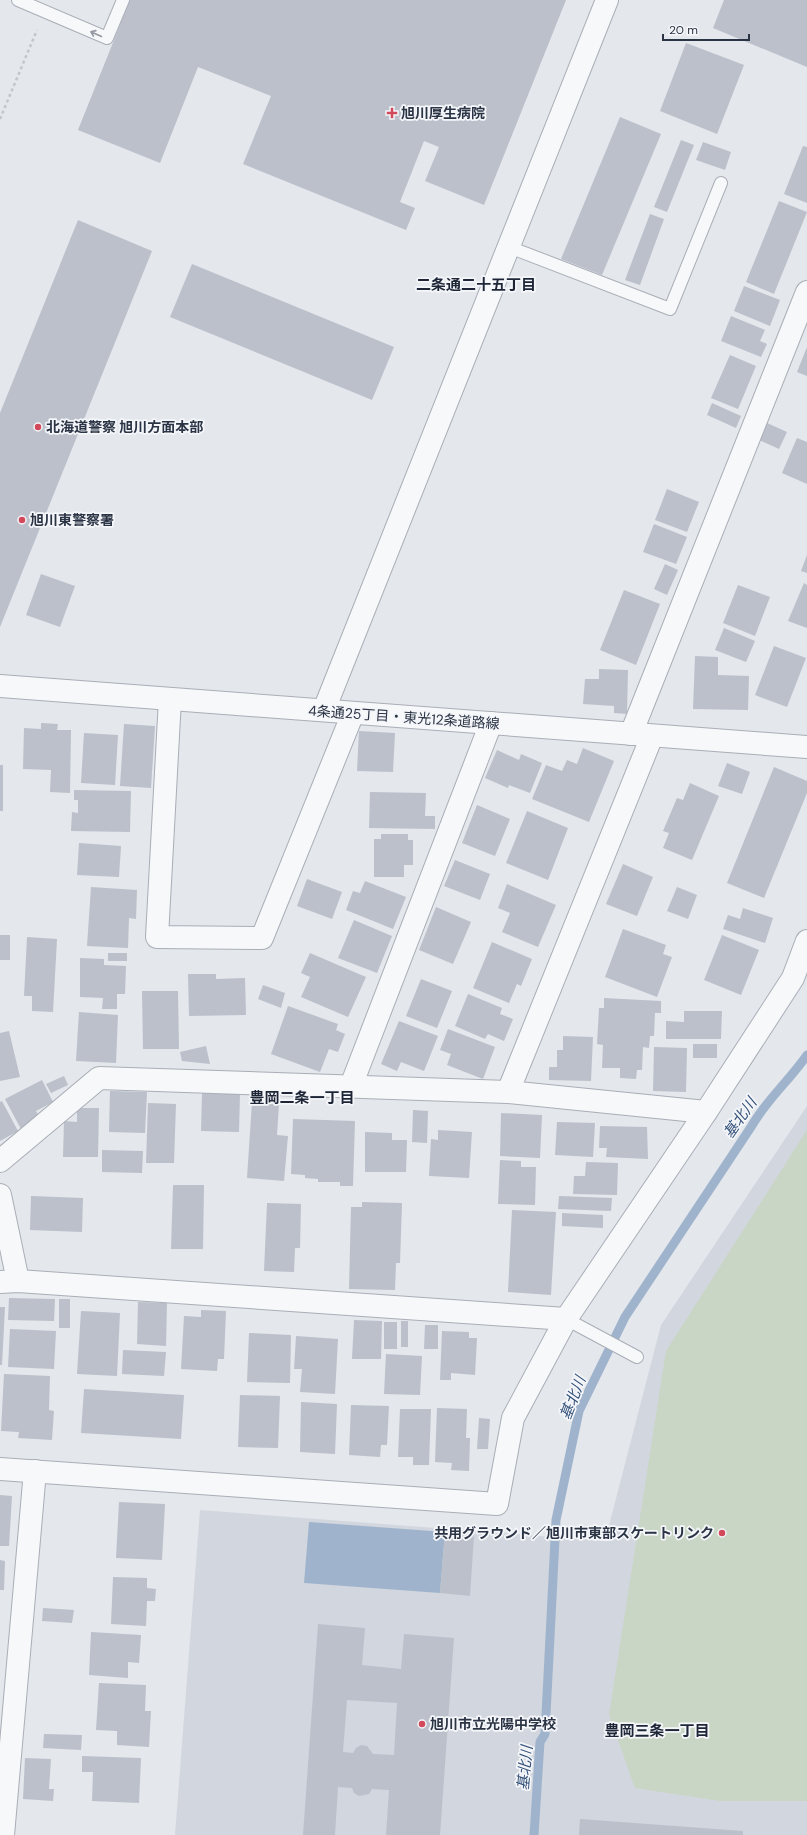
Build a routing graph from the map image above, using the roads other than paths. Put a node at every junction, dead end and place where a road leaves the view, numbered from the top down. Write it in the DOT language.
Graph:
graph roads {
  1 [pos="18,0"];
  2 [pos="123,0"];
  3 [pos="607,0"];
  4 [pos="721,183"];
  5 [pos="509,247"];
  6 [pos="807,292"];
  7 [pos="0,686"];
  8 [pos="170,699"];
  9 [pos="324,710"];
  10 [pos="353,713"];
  11 [pos="491,723"];
  12 [pos="642,735"];
  13 [pos="807,747"];
  14 [pos="807,941"];
  15 [pos="351,1086"];
  16 [pos="508,1092"];
  17 [pos="706,1112"];
  18 [pos="0,1161"];
  19 [pos="0,1195"];
  20 [pos="9,1281"];
  21 [pos="574,1324"];
  22 [pos="637,1357"];
  23 [pos="0,1469"];
  24 [pos="35,1471"];
  25 [pos="3,1806"];
  26 [pos="3,1835"];
  2 -- 1 [label="lane, one-way"];
  3 -- 5 [label="street"];
  4 -- 5 [label="lane"];
  5 -- 9 [label="street"];
  6 -- 12 [label="street"];
  7 -- 8 [label="street, 4条通25丁目・東光12条道路線"];
  8 -- 9 [label="street, 4条通25丁目・東光12条道路線"];
  8 -- 10 [label="street"];
  9 -- 10 [label="street, 4条通25丁目・東光12条道路線"];
  10 -- 11 [label="street, 4条通25丁目・東光12条道路線"];
  11 -- 12 [label="street, 4条通25丁目・東光12条道路線"];
  11 -- 15 [label="street"];
  12 -- 13 [label="street, 4条通25丁目・東光12条道路線"];
  12 -- 16 [label="street"];
  14 -- 17 [label="street"];
  15 -- 16 [label="street"];
  15 -- 18 [label="street"];
  16 -- 17 [label="street"];
  17 -- 21 [label="street"];
  19 -- 20 [label="street"];
  20 -- 21 [label="street"];
  21 -- 22 [label="lane"];
  21 -- 24 [label="street"];
  23 -- 24 [label="street"];
  24 -- 25 [label="street"];
  25 -- 26 [label="street"];
}
